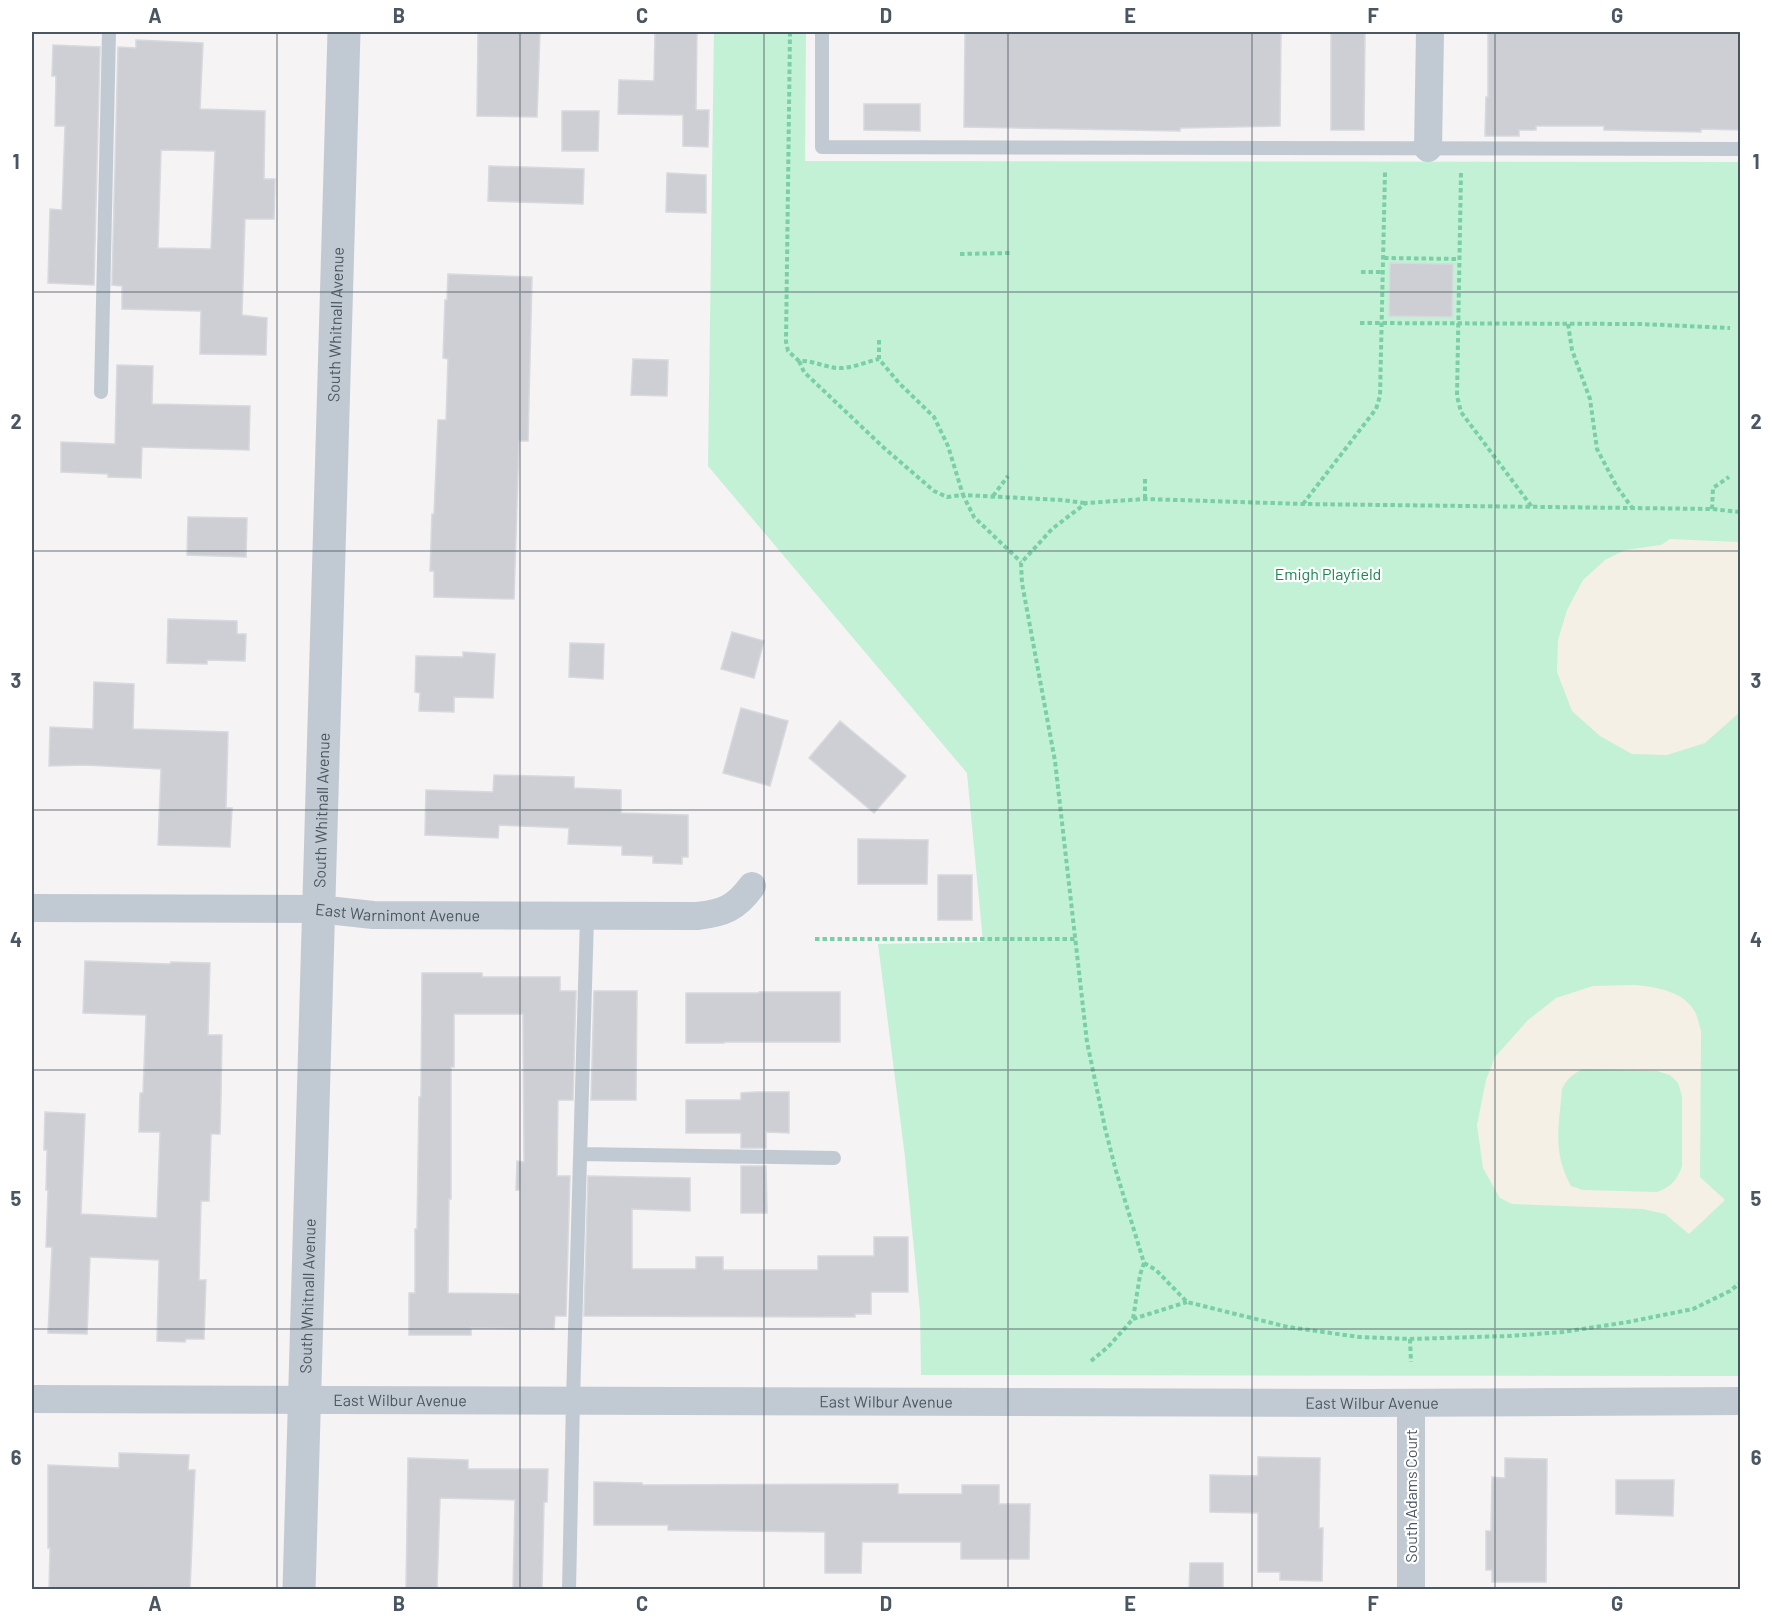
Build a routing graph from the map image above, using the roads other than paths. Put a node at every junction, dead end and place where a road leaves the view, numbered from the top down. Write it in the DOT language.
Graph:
graph roads {
  1 [pos="109,32"];
  2 [pos="344,32"];
  3 [pos="822,32"];
  4 [pos="1430,32"];
  5 [pos="1428,148"];
  6 [pos="1740,149"];
  7 [pos="100,392"];
  8 [pos="752,886"];
  9 [pos="32,908"];
  10 [pos="318,909"];
  11 [pos="587,917"];
  12 [pos="580,1154"];
  13 [pos="834,1158"];
  14 [pos="32,1399"];
  15 [pos="305,1400"];
  16 [pos="573,1400"];
  17 [pos="1740,1401"];
  18 [pos="1411,1403"];
  19 [pos="299,1590"];
  20 [pos="569,1590"];
  21 [pos="1411,1590"];
  1 -- 7 [label="lane"];
  2 -- 10 [label="street, South Whitnall Avenue"];
  3 -- 5 [label="lane"];
  4 -- 5 [label="street"];
  5 -- 6 [label="lane"];
  8 -- 11 [label="street, East Warnimont Avenue"];
  9 -- 10 [label="street, East Warnimont Avenue"];
  10 -- 11 [label="street, East Warnimont Avenue"];
  10 -- 15 [label="street, South Whitnall Avenue"];
  11 -- 12 [label="lane"];
  12 -- 13 [label="lane"];
  12 -- 16 [label="lane"];
  14 -- 15 [label="street, East Wilbur Avenue"];
  15 -- 16 [label="street, East Wilbur Avenue"];
  15 -- 19 [label="street, South Whitnall Avenue"];
  16 -- 18 [label="street, East Wilbur Avenue"];
  16 -- 20 [label="lane"];
  17 -- 18 [label="street, East Wilbur Avenue"];
  18 -- 21 [label="street, South Adams Court"];
}
